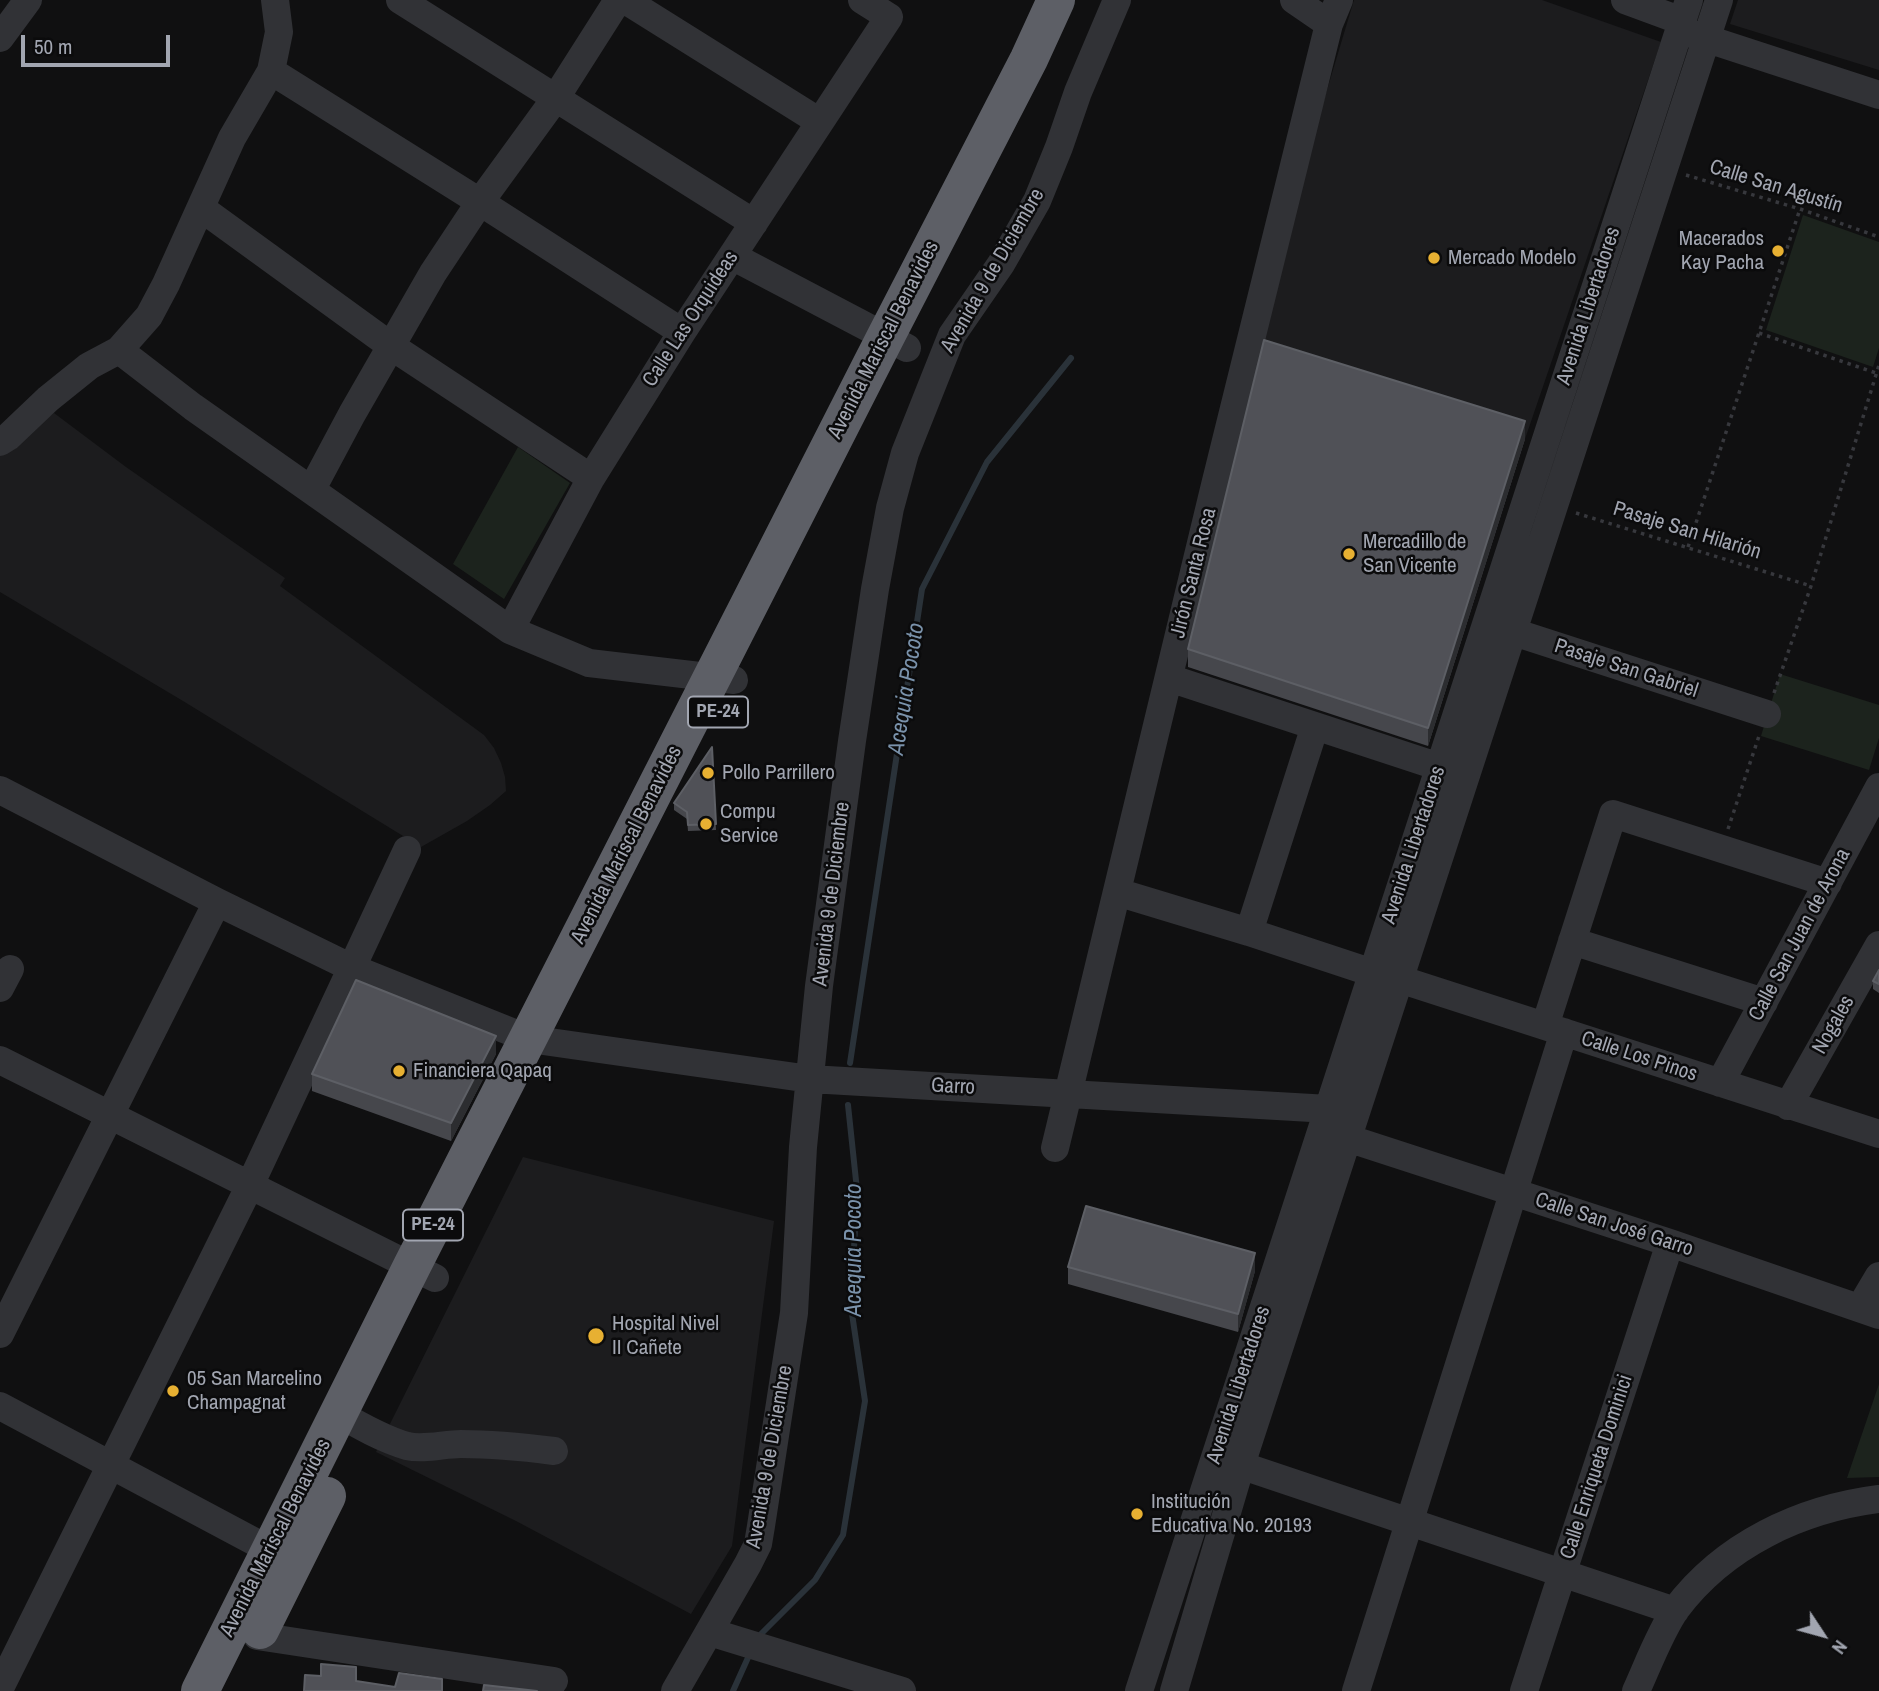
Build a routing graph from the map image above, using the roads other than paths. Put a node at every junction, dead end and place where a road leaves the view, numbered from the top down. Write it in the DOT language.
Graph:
graph roads {
  1 [pos="28,0"];
  2 [pos="275,0"];
  3 [pos="299,0"];
  4 [pos="400,0"];
  5 [pos="618,0"];
  6 [pos="625,0"];
  7 [pos="862,0"];
  8 [pos="1056,0"];
  9 [pos="1079,0"];
  10 [pos="1117,0"];
  11 [pos="1294,0"];
  12 [pos="1625,0"];
  13 [pos="1719,0"];
  14 [pos="1334,12"];
  15 [pos="1684,17"];
  16 [pos="279,32"];
  17 [pos="0,38"];
  18 [pos="1706,39"];
  19 [pos="271,71"];
  20 [pos="1879,94"];
  21 [pos="555,99"];
  22 [pos="820,122"];
  23 [pos="480,202"];
  24 [pos="201,208"];
  25 [pos="754,223"];
  26 [pos="732,256"];
  27 [pos="682,331"];
  28 [pos="896,343"];
  29 [pos="391,346"];
  30 [pos="119,350"];
  31 [pos="0,442"];
  32 [pos="591,478"];
  33 [pos="312,489"];
  34 [pos="1486,623"];
  35 [pos="509,630"];
  36 [pos="1513,632"];
  37 [pos="723,678"];
  38 [pos="1169,678"];
  39 [pos="1767,714"];
  40 [pos="1315,726"];
  41 [pos="1453,771"];
  42 [pos="1879,787"];
  43 [pos="0,790"];
  44 [pos="407,850"];
  45 [pos="1828,883"];
  46 [pos="1117,892"];
  47 [pos="216,902"];
  48 [pos="1249,932"];
  49 [pos="1572,941"];
  50 [pos="1879,945"];
  51 [pos="352,968"];
  52 [pos="1386,976"];
  53 [pos="1764,1002"];
  54 [pos="1554,1029"];
  55 [pos="541,1041"];
  56 [pos="0,1060"];
  57 [pos="810,1079"];
  58 [pos="1720,1083"];
  59 [pos="1069,1093"];
  60 [pos="1788,1106"];
  61 [pos="111,1115"];
  62 [pos="1344,1121"];
  63 [pos="1879,1134"];
  64 [pos="1055,1148"];
  65 [pos="250,1185"];
  66 [pos="1513,1193"];
  67 [pos="1670,1243"];
  68 [pos="424,1272"];
  69 [pos="1879,1276"];
  70 [pos="1870,1311"];
  71 [pos="0,1334"];
  72 [pos="0,1406"];
  73 [pos="349,1420"];
  74 [pos="554,1451"];
  75 [pos="1228,1461"];
  76 [pos="111,1465"];
  77 [pos="1879,1499"];
  78 [pos="1409,1523"];
  79 [pos="282,1557"];
  80 [pos="1563,1573"];
  81 [pos="1675,1611"];
  82 [pos="710,1632"];
  83 [pos="257,1636"];
  84 [pos="554,1681"];
  85 [pos="0,1688"];
  86 [pos="200,1691"];
  87 [pos="228,1691"];
  88 [pos="675,1691"];
  89 [pos="902,1691"];
  90 [pos="1139,1691"];
  91 [pos="1174,1691"];
  92 [pos="1356,1691"];
  93 [pos="1524,1691"];
  94 [pos="1636,1691"];
  1 -- 17 [label="street"];
  2 -- 16 [label="street"];
  3 -- 16 [label="street"];
  4 -- 21 [label="street"];
  5 -- 21 [label="street"];
  6 -- 22 [label="street"];
  7 -- 22 [label="street, Calle Las Orquideas"];
  8 -- 28 [label="highway, Avenida Mariscal Benavides / PE-24"];
  9 -- 28 [label="highway, Avenida Mariscal Benavides / PE-24"];
  10 -- 57 [label="street, Avenida 9 de Diciembre"];
  11 -- 14 [label="street"];
  12 -- 15 [label="street"];
  13 -- 18 [label="street, Avenida Libertadores"];
  14 -- 38 [label="street, Jirón Santa Rosa"];
  15 -- 18 [label="street"];
  15 -- 34 [label="street, Avenida Libertadores"];
  16 -- 19 [label="street"];
  18 -- 20 [label="street"];
  18 -- 36 [label="street, Avenida Libertadores"];
  19 -- 23 [label="street"];
  19 -- 24 [label="street"];
  21 -- 23 [label="street"];
  21 -- 25 [label="street"];
  22 -- 25 [label="street, Calle Las Orquideas"];
  23 -- 27 [label="street"];
  23 -- 29 [label="street"];
  24 -- 29 [label="street"];
  24 -- 30 [label="street"];
  25 -- 26 [label="street, Calle Las Orquideas"];
  26 -- 27 [label="street, Calle Las Orquideas"];
  26 -- 28 [label="street"];
  27 -- 32 [label="street, Calle Las Orquideas"];
  28 -- 37 [label="highway, Avenida Mariscal Benavides / PE-24"];
  29 -- 32 [label="street"];
  29 -- 33 [label="street"];
  30 -- 31 [label="street"];
  30 -- 33 [label="street"];
  32 -- 35 [label="street, Calle Las Orquideas"];
  33 -- 35 [label="street"];
  34 -- 36 [label="street, Pasaje San Gabriel"];
  34 -- 41 [label="street, Avenida Libertadores"];
  35 -- 37 [label="street"];
  36 -- 39 [label="street, Pasaje San Gabriel"];
  36 -- 41 [label="street, Avenida Libertadores"];
  37 -- 55 [label="highway, Avenida Mariscal Benavides / PE-24"];
  38 -- 40 [label="street"];
  38 -- 46 [label="street, Jirón Santa Rosa"];
  40 -- 41 [label="street"];
  40 -- 48 [label="street"];
  41 -- 52 [label="street, Avenida Libertadores"];
  42 -- 45 [label="street, Calle San Juan de Arona"];
  43 -- 47 [label="street, Garro"];
  44 -- 51 [label="street"];
  45 -- 49 [label="street"];
  45 -- 53 [label="street, Calle San Juan de Arona"];
  46 -- 48 [label="street, Calle Los Pinos"];
  46 -- 59 [label="street, Jirón Santa Rosa"];
  47 -- 51 [label="street, Garro"];
  47 -- 61 [label="street"];
  48 -- 52 [label="street, Calle Los Pinos"];
  49 -- 53 [label="street"];
  49 -- 54 [label="street"];
  50 -- 60 [label="street, Nogales"];
  51 -- 55 [label="street, Garro"];
  51 -- 65 [label="street"];
  52 -- 54 [label="street, Calle Los Pinos"];
  52 -- 62 [label="street, Avenida Libertadores"];
  53 -- 58 [label="street, Calle San Juan de Arona"];
  54 -- 58 [label="street, Calle Los Pinos"];
  54 -- 66 [label="street"];
  55 -- 57 [label="street, Garro"];
  55 -- 68 [label="highway, Avenida Mariscal Benavides / PE-24"];
  56 -- 61 [label="street"];
  57 -- 59 [label="street, Garro"];
  57 -- 82 [label="street, Avenida 9 de Diciembre"];
  58 -- 60 [label="street, Calle Los Pinos"];
  59 -- 62 [label="street, Garro"];
  59 -- 64 [label="street, Jirón Santa Rosa"];
  60 -- 63 [label="street, Calle Los Pinos"];
  61 -- 65 [label="street"];
  61 -- 71 [label="street"];
  62 -- 66 [label="street, Calle San José Garro"];
  62 -- 75 [label="street, Avenida Libertadores"];
  65 -- 68 [label="street"];
  65 -- 76 [label="street"];
  66 -- 67 [label="street, Calle San José Garro"];
  66 -- 78 [label="street"];
  67 -- 70 [label="street, Calle San José Garro"];
  67 -- 80 [label="street, Calle Enriqueta Dominici"];
  68 -- 73 [label="highway, Avenida Mariscal Benavides / PE-24"];
  69 -- 70 [label="street"];
  72 -- 76 [label="street"];
  73 -- 74 [label="street"];
  73 -- 79 [label="highway, Avenida Mariscal Benavides / PE-24"];
  75 -- 78 [label="street"];
  75 -- 90 [label="street, Avenida Libertadores"];
  75 -- 91 [label="street, Avenida Libertadores"];
  76 -- 79 [label="street"];
  76 -- 85 [label="street"];
  77 -- 81 [label="street"];
  78 -- 80 [label="street"];
  78 -- 92 [label="street"];
  79 -- 83 [label="highway, Avenida Mariscal Benavides / PE-24"];
  79 -- 86 [label="highway, Avenida Mariscal Benavides / PE-24"];
  80 -- 81 [label="street"];
  80 -- 93 [label="street, Calle Enriqueta Dominici"];
  81 -- 94 [label="street"];
  82 -- 88 [label="street, Avenida 9 de Diciembre"];
  82 -- 89 [label="street"];
  83 -- 84 [label="street"];
  83 -- 87 [label="highway, Avenida Mariscal Benavides / PE-24"];
}
